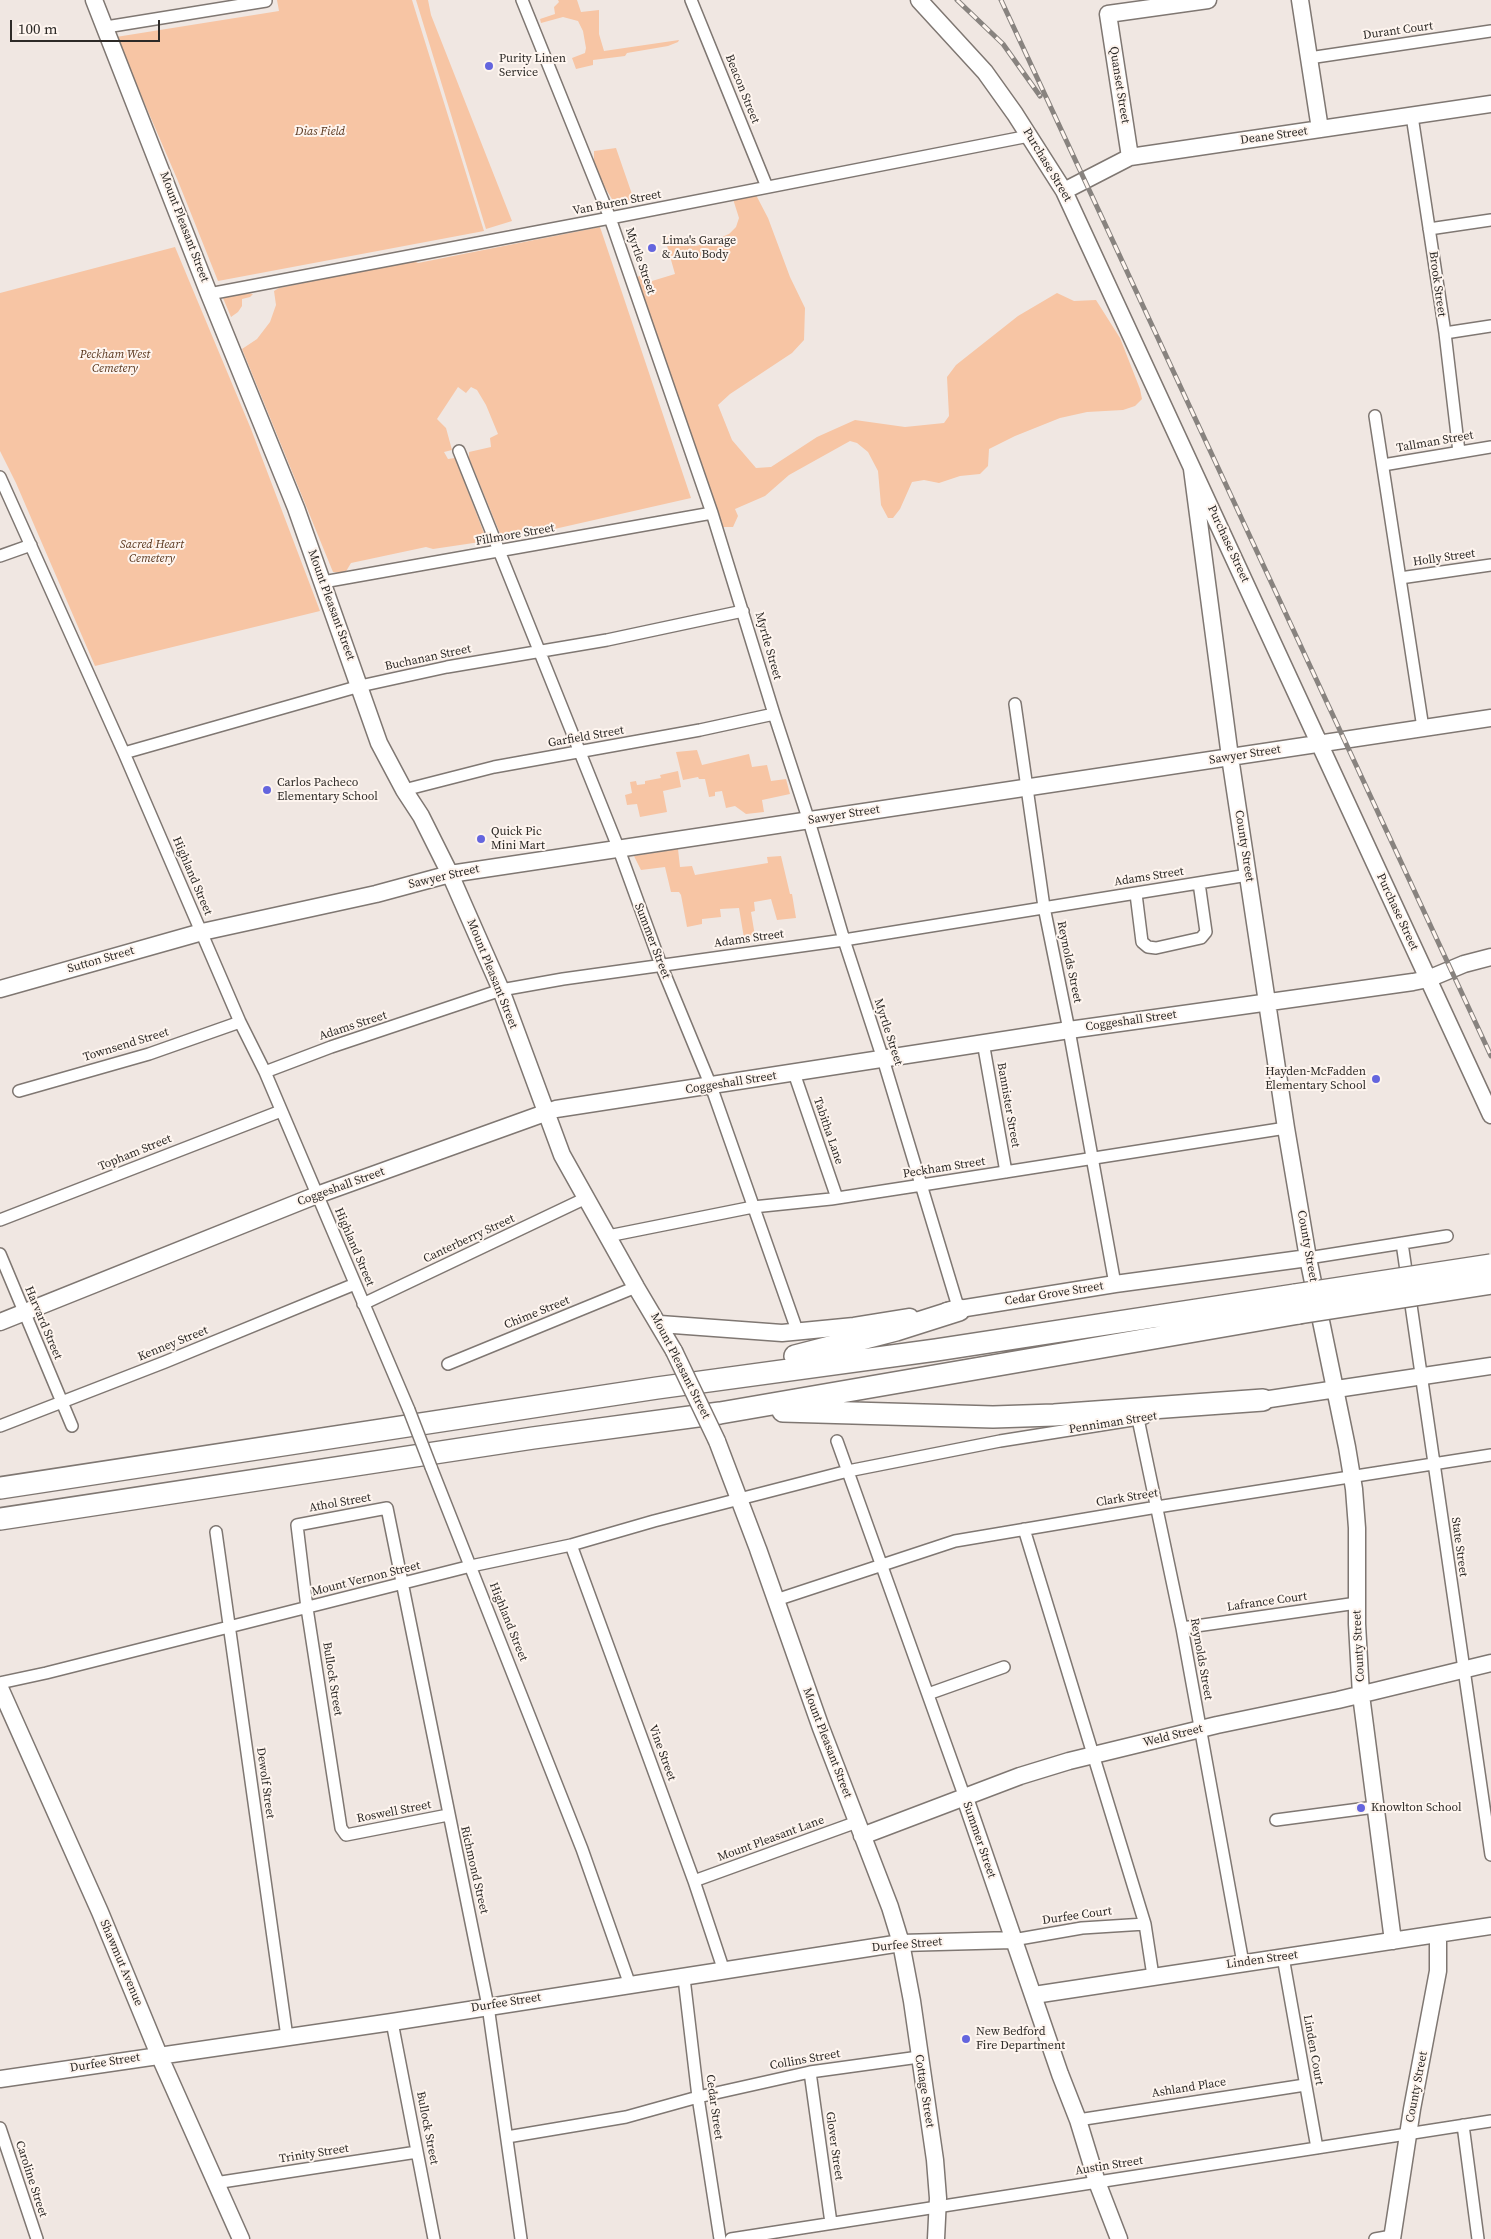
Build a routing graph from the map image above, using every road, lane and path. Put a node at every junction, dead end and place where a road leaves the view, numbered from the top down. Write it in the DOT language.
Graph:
graph roads {
  1 [pos="94,0"];
  2 [pos="522,0"];
  3 [pos="691,0"];
  4 [pos="919,0"];
  5 [pos="1208,0"];
  6 [pos="1300,0"];
  7 [pos="266,1"];
  8 [pos="1179,2"];
  9 [pos="106,27"];
  10 [pos="1491,31"];
  11 [pos="1309,58"];
  12 [pos="1491,104"];
  13 [pos="1412,116"];
  14 [pos="1320,129"];
  15 [pos="1029,136"];
  16 [pos="1130,157"];
  17 [pos="767,187"];
  18 [pos="1064,191"];
  19 [pos="610,218"];
  20 [pos="1491,220"];
  21 [pos="1429,228"];
  22 [pos="209,294"];
  23 [pos="1491,326"];
  24 [pos="1445,333"];
  25 [pos="1375,416"];
  26 [pos="1491,447"];
  27 [pos="459,451"];
  28 [pos="1459,452"];
  29 [pos="1383,465"];
  30 [pos="1192,468"];
  31 [pos="0,476"];
  32 [pos="712,513"];
  33 [pos="30,545"];
  34 [pos="1229,545"];
  35 [pos="498,552"];
  36 [pos="1202,553"];
  37 [pos="0,556"];
  38 [pos="1491,565"];
  39 [pos="1400,578"];
  40 [pos="323,582"];
  41 [pos="743,611"];
  42 [pos="540,650"];
  43 [pos="360,686"];
  44 [pos="1014,704"];
  45 [pos="774,714"];
  46 [pos="1491,718"];
  47 [pos="1423,728"];
  48 [pos="1320,744"];
  49 [pos="579,752"];
  50 [pos="124,753"];
  51 [pos="1230,757"];
  52 [pos="1027,788"];
  53 [pos="404,790"];
  54 [pos="810,821"];
  55 [pos="618,847"];
  56 [pos="450,874"];
  57 [pos="1248,875"];
  58 [pos="1199,884"];
  59 [pos="1136,894"];
  60 [pos="1044,907"];
  61 [pos="202,932"];
  62 [pos="844,940"];
  63 [pos="1491,957"];
  64 [pos="661,965"];
  65 [pos="1428,979"];
  66 [pos="0,989"];
  67 [pos="501,990"];
  68 [pos="1267,1003"];
  69 [pos="240,1022"];
  70 [pos="1069,1030"];
  71 [pos="983,1042"];
  72 [pos="883,1059"];
  73 [pos="265,1072"];
  74 [pos="794,1073"];
  75 [pos="711,1086"];
  76 [pos="19,1091"];
  77 [pos="281,1111"];
  78 [pos="545,1112"];
  79 [pos="1491,1115"];
  80 [pos="1286,1128"];
  81 [pos="1092,1160"];
  82 [pos="1006,1172"];
  83 [pos="922,1185"];
  84 [pos="317,1195"];
  85 [pos="586,1198"];
  86 [pos="837,1198"];
  87 [pos="753,1207"];
  88 [pos="0,1220"];
  89 [pos="608,1236"];
  90 [pos="1447,1236"];
  91 [pos="1402,1243"];
  92 [pos="0,1254"];
  93 [pos="1308,1258"];
  94 [pos="1491,1265"];
  95 [pos="1491,1283"];
  96 [pos="355,1284"];
  97 [pos="1115,1284"];
  98 [pos="636,1287"];
  99 [pos="363,1304"];
  100 [pos="1297,1304"];
  101 [pos="958,1310"];
  102 [pos="23,1312"];
  103 [pos="0,1322"];
  104 [pos="660,1324"];
  105 [pos="798,1333"];
  106 [pos="448,1364"];
  107 [pos="1491,1366"];
  108 [pos="1421,1377"];
  109 [pos="706,1381"];
  110 [pos="1335,1390"];
  111 [pos="1263,1400"];
  112 [pos="62,1402"];
  113 [pos="720,1412"];
  114 [pos="1138,1419"];
  115 [pos="0,1426"];
  116 [pos="72,1426"];
  117 [pos="837,1441"];
  118 [pos="1491,1455"];
  119 [pos="1433,1464"];
  120 [pos="848,1471"];
  121 [pos="1352,1476"];
  122 [pos="0,1488"];
  123 [pos="739,1499"];
  124 [pos="1157,1507"];
  125 [pos="387,1508"];
  126 [pos="0,1519"];
  127 [pos="297,1525"];
  128 [pos="1024,1528"];
  129 [pos="216,1532"];
  130 [pos="571,1545"];
  131 [pos="471,1566"];
  132 [pos="882,1566"];
  133 [pos="402,1584"];
  134 [pos="776,1600"];
  135 [pos="1357,1603"];
  136 [pos="307,1608"];
  137 [pos="229,1626"];
  138 [pos="1182,1628"];
  139 [pos="1491,1663"];
  140 [pos="1004,1667"];
  141 [pos="1462,1670"];
  142 [pos="0,1683"];
  143 [pos="0,1688"];
  144 [pos="928,1694"];
  145 [pos="1361,1695"];
  146 [pos="1199,1729"];
  147 [pos="1093,1755"];
  148 [pos="964,1798"];
  149 [pos="1375,1807"];
  150 [pos="448,1815"];
  151 [pos="1276,1820"];
  152 [pos="860,1829"];
  153 [pos="346,1835"];
  154 [pos="1491,1855"];
  155 [pos="694,1881"];
  156 [pos="1145,1924"];
  157 [pos="1491,1926"];
  158 [pos="1438,1934"];
  159 [pos="1013,1940"];
  160 [pos="1393,1941"];
  161 [pos="901,1943"];
  162 [pos="1283,1957"];
  163 [pos="1243,1963"];
  164 [pos="724,1971"];
  165 [pos="1153,1976"];
  166 [pos="684,1978"];
  167 [pos="630,1985"];
  168 [pos="1034,1995"];
  169 [pos="488,2006"];
  170 [pos="392,2022"];
  171 [pos="286,2036"];
  172 [pos="159,2055"];
  173 [pos="919,2057"];
  174 [pos="810,2072"];
  175 [pos="0,2079"];
  176 [pos="1305,2085"];
  177 [pos="698,2097"];
  178 [pos="1078,2120"];
  179 [pos="1491,2121"];
  180 [pos="1463,2125"];
  181 [pos="0,2128"];
  182 [pos="1408,2134"];
  183 [pos="507,2137"];
  184 [pos="1317,2148"];
  185 [pos="417,2152"];
  186 [pos="1097,2182"];
  187 [pos="215,2183"];
  188 [pos="938,2207"];
  189 [pos="831,2223"];
  190 [pos="1392,2238"];
  191 [pos="37,2239"];
  192 [pos="241,2239"];
  193 [pos="434,2239"];
  194 [pos="521,2239"];
  195 [pos="720,2239"];
  196 [pos="731,2239"];
  197 [pos="936,2239"];
  198 [pos="1118,2239"];
  199 [pos="1376,2239"];
  200 [pos="1478,2239"];
  1 -- 9 [label="main road, Mount Pleasant Street"];
  2 -- 19 [label="street, Myrtle Street"];
  3 -- 17 [label="street, Beacon Street"];
  4 -- 15 [label="main road, Purchase Street"];
  5 -- 8 [label="main road"];
  6 -- 11 [label="main road"];
  7 -- 9 [label="street"];
  8 -- 16 [label="main road, Quanset Street"];
  9 -- 22 [label="main road, Mount Pleasant Street"];
  10 -- 11 [label="street, Durant Court"];
  11 -- 14 [label="main road"];
  12 -- 13 [label="main road, Deane Street"];
  13 -- 14 [label="main road, Deane Street"];
  13 -- 21 [label="street, Brook Street"];
  14 -- 16 [label="main road, Deane Street"];
  15 -- 17 [label="street, Van Buren Street"];
  15 -- 18 [label="main road, Purchase Street"];
  16 -- 18 [label="main road, Deane Street"];
  17 -- 19 [label="street, Van Buren Street"];
  18 -- 30 [label="main road, Purchase Street"];
  19 -- 22 [label="street, Van Buren Street"];
  19 -- 32 [label="street, Myrtle Street"];
  20 -- 21 [label="street"];
  21 -- 24 [label="street, Brook Street"];
  22 -- 40 [label="main road, Mount Pleasant Street"];
  23 -- 24 [label="street"];
  24 -- 28 [label="street, Brook Street"];
  25 -- 29 [label="street"];
  26 -- 28 [label="street, Tallman Street"];
  27 -- 35 [label="street, Summer Street"];
  28 -- 29 [label="street, Tallman Street"];
  29 -- 39 [label="street"];
  30 -- 34 [label="main road, Purchase Street"];
  30 -- 36 [label="main road, County Street"];
  31 -- 33 [label="street, Highland Street"];
  32 -- 35 [label="street, Fillmore Street"];
  32 -- 41 [label="street, Myrtle Street"];
  33 -- 37 [label="street"];
  33 -- 50 [label="street, Highland Street"];
  34 -- 36 [label="main road"];
  34 -- 48 [label="main road, Purchase Street"];
  35 -- 40 [label="street, Fillmore Street"];
  35 -- 42 [label="street, Summer Street"];
  36 -- 51 [label="main road, County Street"];
  38 -- 39 [label="street, Holly Street"];
  39 -- 47 [label="street"];
  40 -- 43 [label="main road, Mount Pleasant Street"];
  41 -- 42 [label="street, Buchanan Street"];
  41 -- 45 [label="street, Myrtle Street"];
  42 -- 43 [label="street, Buchanan Street"];
  42 -- 49 [label="street, Summer Street"];
  43 -- 50 [label="street, Buchanan Street"];
  43 -- 53 [label="main road, Mount Pleasant Street"];
  44 -- 52 [label="street, Reynolds Street"];
  45 -- 49 [label="street, Garfield Street"];
  45 -- 54 [label="street, Myrtle Street"];
  46 -- 47 [label="main road, Sawyer Street"];
  47 -- 48 [label="main road, Sawyer Street"];
  48 -- 51 [label="main road, Sawyer Street"];
  48 -- 65 [label="main road, Purchase Street"];
  49 -- 53 [label="street, Garfield Street"];
  49 -- 55 [label="street, Summer Street"];
  50 -- 61 [label="street, Highland Street"];
  51 -- 52 [label="main road, Sawyer Street"];
  51 -- 57 [label="main road, County Street"];
  52 -- 54 [label="main road, Sawyer Street"];
  52 -- 60 [label="street, Reynolds Street"];
  53 -- 56 [label="main road, Mount Pleasant Street"];
  54 -- 55 [label="main road, Sawyer Street"];
  54 -- 62 [label="street, Myrtle Street"];
  55 -- 56 [label="main road, Sawyer Street"];
  55 -- 64 [label="street, Summer Street"];
  56 -- 61 [label="main road, Sawyer Street"];
  56 -- 67 [label="main road, Mount Pleasant Street"];
  57 -- 58 [label="street, Adams Street"];
  57 -- 68 [label="main road, County Street"];
  58 -- 59 [label="street, Adams Street"];
  58 -- 59 [label="street"];
  59 -- 60 [label="street, Adams Street"];
  60 -- 62 [label="street, Adams Street"];
  60 -- 70 [label="street, Reynolds Street"];
  61 -- 66 [label="main road, Sutton Street"];
  61 -- 69 [label="street, Highland Street"];
  62 -- 64 [label="street, Adams Street"];
  62 -- 72 [label="street, Myrtle Street"];
  63 -- 65 [label="main road, Coggeshall Street"];
  64 -- 67 [label="street, Adams Street"];
  64 -- 75 [label="street, Summer Street"];
  65 -- 68 [label="main road, Coggeshall Street"];
  65 -- 79 [label="main road, Purchase Street"];
  67 -- 73 [label="street, Adams Street"];
  67 -- 78 [label="main road, Mount Pleasant Street"];
  68 -- 70 [label="main road, Coggeshall Street"];
  68 -- 80 [label="main road, County Street"];
  69 -- 73 [label="street, Highland Street"];
  69 -- 76 [label="street, Townsend Street"];
  70 -- 71 [label="main road, Coggeshall Street"];
  70 -- 81 [label="street, Reynolds Street"];
  71 -- 72 [label="main road, Coggeshall Street"];
  71 -- 82 [label="street, Bannister Street"];
  72 -- 74 [label="main road, Coggeshall Street"];
  72 -- 83 [label="street, Myrtle Street"];
  73 -- 77 [label="street, Highland Street"];
  74 -- 75 [label="main road, Coggeshall Street"];
  74 -- 86 [label="street, Tabitha Lane"];
  75 -- 78 [label="main road, Coggeshall Street"];
  75 -- 87 [label="street, Summer Street"];
  77 -- 84 [label="street, Highland Street"];
  77 -- 88 [label="street, Topham Street"];
  78 -- 84 [label="main road, Coggeshall Street"];
  78 -- 85 [label="main road, Mount Pleasant Street"];
  80 -- 81 [label="street, Peckham Street"];
  80 -- 93 [label="main road, County Street"];
  81 -- 82 [label="street, Peckham Street"];
  81 -- 97 [label="street, Reynolds Street"];
  82 -- 83 [label="street, Peckham Street"];
  83 -- 86 [label="street, Peckham Street"];
  83 -- 101 [label="street, Myrtle Street"];
  84 -- 96 [label="street, Highland Street"];
  84 -- 102 [label="main road, Coggeshall Street"];
  85 -- 89 [label="main road, Mount Pleasant Street"];
  85 -- 99 [label="street, Canterberry Street"];
  86 -- 87 [label="street, Peckham Street"];
  87 -- 89 [label="street, Peckham Street"];
  87 -- 105 [label="street, Summer Street"];
  89 -- 98 [label="main road, Mount Pleasant Street"];
  90 -- 91 [label="street, Cedar Grove Street"];
  91 -- 93 [label="street, Cedar Grove Street"];
  91 -- 108 [label="street, State Street"];
  92 -- 102 [label="street, Harvard Street"];
  93 -- 97 [label="main road, Cedar Grove Street"];
  93 -- 110 [label="main road, County Street"];
  94 -- 100 [label="highway, bridge"];
  95 -- 100 [label="highway, bridge"];
  96 -- 99 [label="street, Highland Street"];
  96 -- 112 [label="street, Kenney Street"];
  97 -- 101 [label="main road, Cedar Grove Street"];
  98 -- 104 [label="main road, Mount Pleasant Street"];
  98 -- 106 [label="street, Chime Street"];
  99 -- 131 [label="street, Highland Street, bridge"];
  100 -- 109 [label="highway"];
  100 -- 113 [label="highway"];
  101 -- 105 [label="main road, Cedar Grove Street"];
  101 -- 109 [label="highway"];
  102 -- 103 [label="main road, Coggeshall Street"];
  102 -- 112 [label="street, Harvard Street"];
  104 -- 105 [label="main road, Cedar Grove Street"];
  104 -- 123 [label="main road, Mount Pleasant Street, bridge"];
  107 -- 108 [label="main road, Penniman Street"];
  108 -- 110 [label="main road, Penniman Street"];
  108 -- 119 [label="street, State Street"];
  109 -- 122 [label="highway"];
  110 -- 111 [label="main road, Penniman Street"];
  110 -- 121 [label="main road, County Street"];
  111 -- 113 [label="highway"];
  111 -- 114 [label="street, Penniman Street"];
  112 -- 115 [label="street, Kenney Street"];
  112 -- 116 [label="street, Harvard Street"];
  113 -- 126 [label="highway"];
  114 -- 120 [label="street, Penniman Street"];
  114 -- 124 [label="street, Reynolds Street"];
  117 -- 120 [label="street, Summer Street"];
  118 -- 119 [label="street, Clark Street"];
  119 -- 121 [label="street, Clark Street"];
  119 -- 141 [label="street, State Street"];
  120 -- 123 [label="street, Penniman Street"];
  120 -- 132 [label="street, Summer Street"];
  121 -- 124 [label="street, Clark Street"];
  121 -- 135 [label="main road, County Street"];
  123 -- 130 [label="street, Mount Vernon Street"];
  123 -- 134 [label="main road, Mount Pleasant Street"];
  124 -- 128 [label="street, Clark Street"];
  124 -- 138 [label="street, Reynolds Street"];
  125 -- 127 [label="street, Athol Street"];
  125 -- 133 [label="street, Richmond Street"];
  127 -- 136 [label="street, Bullock Street"];
  128 -- 132 [label="street, Clark Street"];
  128 -- 147 [label="street"];
  129 -- 137 [label="street, Dewolf Street"];
  130 -- 131 [label="street, Mount Vernon Street"];
  130 -- 155 [label="street, Vine Street"];
  131 -- 133 [label="street, Mount Vernon Street"];
  131 -- 167 [label="street, Highland Street"];
  132 -- 134 [label="street, Clark Street"];
  132 -- 144 [label="street, Summer Street"];
  133 -- 136 [label="street, Mount Vernon Street"];
  133 -- 150 [label="street, Richmond Street"];
  134 -- 152 [label="main road, Mount Pleasant Street"];
  135 -- 138 [label="street, Lafrance Court"];
  135 -- 145 [label="main road, County Street"];
  136 -- 137 [label="street, Mount Vernon Street"];
  136 -- 153 [label="street, Bullock Street"];
  137 -- 142 [label="street, Mount Vernon Street"];
  137 -- 171 [label="street, Dewolf Street"];
  138 -- 146 [label="street, Reynolds Street"];
  139 -- 141 [label="main road, Weld Street"];
  140 -- 144 [label="street"];
  141 -- 145 [label="main road, Weld Street"];
  141 -- 154 [label="street, State Street"];
  143 -- 172 [label="main road, Shawmut Avenue"];
  144 -- 148 [label="street, Summer Street"];
  145 -- 146 [label="main road, Weld Street"];
  145 -- 149 [label="main road, County Street"];
  146 -- 147 [label="main road, Weld Street"];
  146 -- 163 [label="street, Reynolds Street"];
  147 -- 148 [label="main road, Weld Street"];
  147 -- 156 [label="street"];
  148 -- 152 [label="main road, Weld Street"];
  148 -- 159 [label="main road, Summer Street"];
  149 -- 151 [label="street"];
  149 -- 160 [label="main road, County Street"];
  150 -- 153 [label="street, Roswell Street"];
  150 -- 169 [label="street, Richmond Street"];
  152 -- 155 [label="street, Mount Pleasant Lane"];
  152 -- 161 [label="main road, Mount Pleasant Street"];
  155 -- 164 [label="street, Vine Street"];
  156 -- 159 [label="street, Durfee Court"];
  156 -- 165 [label="street"];
  157 -- 158 [label="main road, Linden Street"];
  158 -- 160 [label="main road, Linden Street"];
  158 -- 182 [label="main road, County Street"];
  159 -- 161 [label="main road, Durfee Street"];
  159 -- 168 [label="main road, Summer Street"];
  160 -- 162 [label="main road, Linden Street"];
  161 -- 164 [label="main road, Durfee Street"];
  161 -- 173 [label="main road, Cottage Street"];
  162 -- 163 [label="main road, Linden Street"];
  162 -- 176 [label="street, Linden Court"];
  163 -- 165 [label="main road, Linden Street"];
  164 -- 166 [label="main road, Durfee Street"];
  165 -- 168 [label="main road, Linden Street"];
  166 -- 167 [label="main road, Durfee Street"];
  166 -- 177 [label="street, Cedar Street"];
  167 -- 169 [label="main road, Durfee Street"];
  168 -- 178 [label="main road, Summer Street"];
  169 -- 170 [label="main road, Durfee Street"];
  169 -- 183 [label="street, Richmond Street"];
  170 -- 171 [label="main road, Durfee Street"];
  170 -- 185 [label="street, Bullock Street"];
  171 -- 172 [label="main road, Durfee Street"];
  172 -- 175 [label="main road, Durfee Street"];
  172 -- 187 [label="main road, Shawmut Avenue"];
  173 -- 174 [label="street, Collins Street"];
  173 -- 188 [label="main road, Cottage Street"];
  174 -- 177 [label="street, Collins Street"];
  174 -- 189 [label="street, Glover Street"];
  176 -- 178 [label="street, Ashland Place"];
  176 -- 184 [label="street, Linden Court"];
  177 -- 183 [label="street"];
  177 -- 195 [label="street, Cedar Street"];
  178 -- 186 [label="main road, Summer Street"];
  179 -- 180 [label="street, Austin Street"];
  180 -- 182 [label="street, Austin Street"];
  180 -- 200 [label="street"];
  181 -- 191 [label="street, Caroline Street"];
  182 -- 184 [label="street, Austin Street"];
  182 -- 190 [label="main road, County Street"];
  183 -- 194 [label="street, Richmond Street"];
  184 -- 186 [label="street, Austin Street"];
  185 -- 187 [label="street, Trinity Street"];
  185 -- 193 [label="street, Bullock Street"];
  186 -- 188 [label="street, Austin Street"];
  186 -- 198 [label="main road, Summer Street"];
  187 -- 192 [label="main road, Shawmut Avenue"];
  188 -- 189 [label="street, Austin Street"];
  188 -- 197 [label="main road, Cottage Street"];
  189 -- 196 [label="street, Austin Street"];
  190 -- 199 [label="street"];
}
